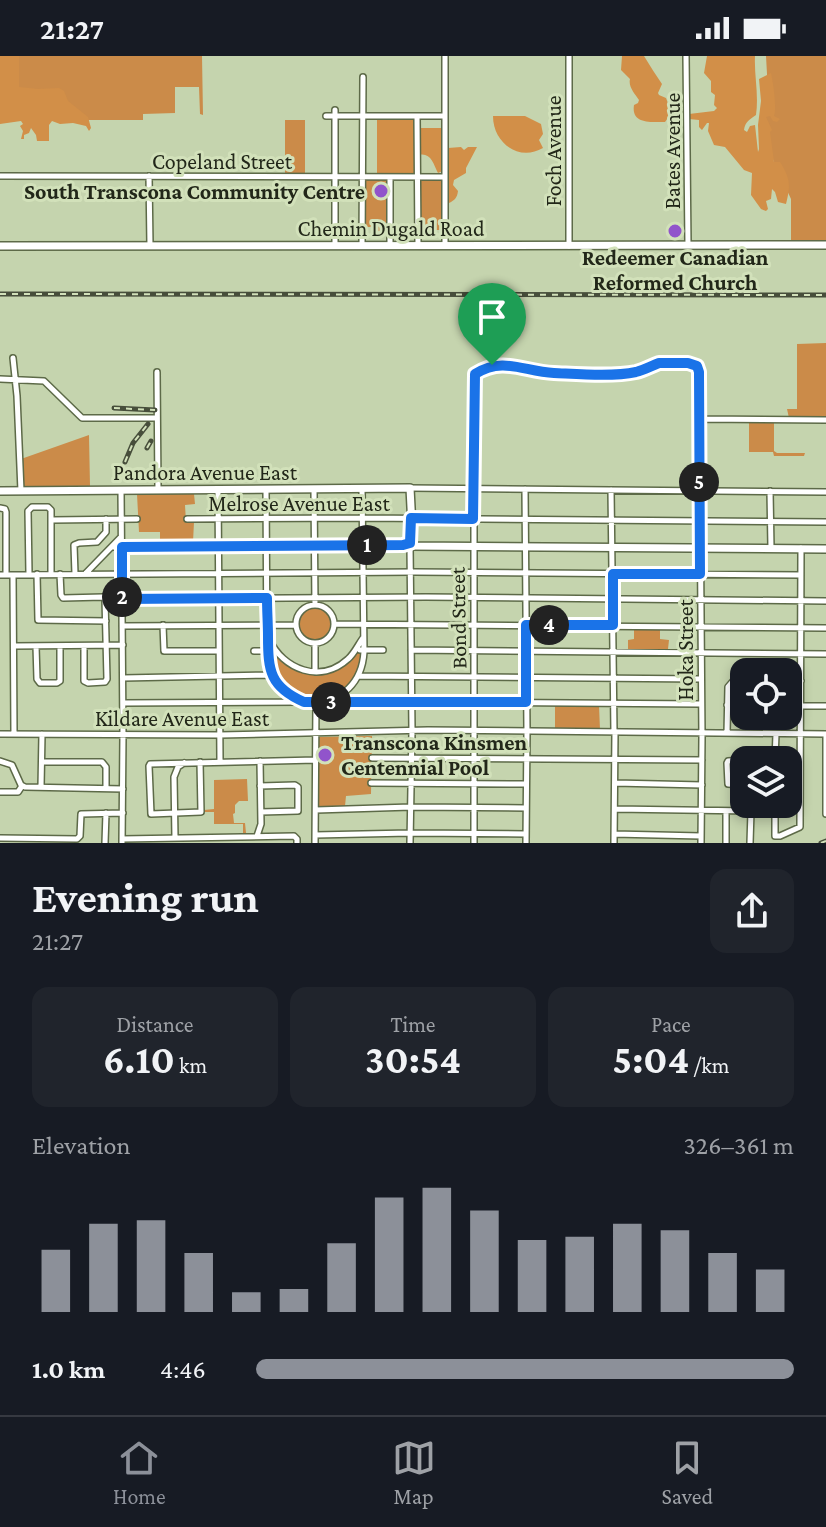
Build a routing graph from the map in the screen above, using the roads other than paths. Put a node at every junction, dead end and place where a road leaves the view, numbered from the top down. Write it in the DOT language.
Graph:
graph roads {
  1 [pos="445,56"];
  2 [pos="569,56"];
  3 [pos="686,56"];
  4 [pos="363,77"];
  5 [pos="335,113"];
  6 [pos="326,116"];
  7 [pos="362,116"];
  8 [pos="417,116"];
  9 [pos="445,116"];
  10 [pos="0,176"];
  11 [pos="149,176"];
  12 [pos="335,177"];
  13 [pos="363,177"];
  14 [pos="390,177"];
  15 [pos="418,177"];
  16 [pos="445,177"];
  17 [pos="0,246"];
  18 [pos="150,246"];
  19 [pos="335,246"];
  20 [pos="362,246"];
  21 [pos="390,246"];
  22 [pos="418,246"];
  23 [pos="445,246"];
  24 [pos="569,246"];
  25 [pos="688,246"];
  26 [pos="826,247"];
  27 [pos="13,358"];
  28 [pos="157,372"];
  29 [pos="0,379"];
  30 [pos="14,380"];
  31 [pos="157,418"];
  32 [pos="699,419"];
  33 [pos="826,420"];
  34 [pos="410,488"];
  35 [pos="473,488"];
  36 [pos="218,489"];
  37 [pos="266,489"];
  38 [pos="314,489"];
  39 [pos="362,489"];
  40 [pos="525,489"];
  41 [pos="121,490"];
  42 [pos="158,490"];
  43 [pos="611,490"];
  44 [pos="699,490"];
  45 [pos="0,491"];
  46 [pos="21,491"];
  47 [pos="770,491"];
  48 [pos="826,492"];
  49 [pos="0,508"];
  50 [pos="266,518"];
  51 [pos="314,518"];
  52 [pos="363,518"];
  53 [pos="411,518"];
  54 [pos="525,518"];
  55 [pos="106,519"];
  56 [pos="122,519"];
  57 [pos="137,519"];
  58 [pos="187,519"];
  59 [pos="218,519"];
  60 [pos="473,519"];
  61 [pos="52,520"];
  62 [pos="612,520"];
  63 [pos="700,520"];
  64 [pos="771,521"];
  65 [pos="826,522"];
  66 [pos="122,536"];
  67 [pos="410,544"];
  68 [pos="266,545"];
  69 [pos="314,545"];
  70 [pos="363,545"];
  71 [pos="474,545"];
  72 [pos="218,546"];
  73 [pos="526,546"];
  74 [pos="113,547"];
  75 [pos="122,547"];
  76 [pos="612,547"];
  77 [pos="700,547"];
  78 [pos="771,548"];
  79 [pos="801,548"];
  80 [pos="826,549"];
  81 [pos="94,566"];
  82 [pos="363,572"];
  83 [pos="412,572"];
  84 [pos="474,572"];
  85 [pos="218,573"];
  86 [pos="266,573"];
  87 [pos="315,573"];
  88 [pos="526,573"];
  89 [pos="29,574"];
  90 [pos="37,574"];
  91 [pos="51,574"];
  92 [pos="60,574"];
  93 [pos="75,574"];
  94 [pos="85,574"];
  95 [pos="97,574"];
  96 [pos="122,574"];
  97 [pos="613,574"];
  98 [pos="700,574"];
  99 [pos="6,575"];
  100 [pos="801,575"];
  101 [pos="411,597"];
  102 [pos="219,598"];
  103 [pos="267,598"];
  104 [pos="315,598"];
  105 [pos="363,598"];
  106 [pos="474,598"];
  107 [pos="526,598"];
  108 [pos="122,599"];
  109 [pos="613,599"];
  110 [pos="700,600"];
  111 [pos="801,601"];
  112 [pos="826,601"];
  113 [pos="315,605"];
  114 [pos="106,621"];
  115 [pos="334,624"];
  116 [pos="364,624"];
  117 [pos="411,624"];
  118 [pos="163,625"];
  119 [pos="219,625"];
  120 [pos="267,625"];
  121 [pos="296,625"];
  122 [pos="474,625"];
  123 [pos="526,625"];
  124 [pos="613,625"];
  125 [pos="122,626"];
  126 [pos="701,626"];
  127 [pos="801,627"];
  128 [pos="826,628"];
  129 [pos="268,636"];
  130 [pos="363,637"];
  131 [pos="315,643"];
  132 [pos="106,645"];
  133 [pos="123,645"];
  134 [pos="14,646"];
  135 [pos="36,646"];
  136 [pos="60,646"];
  137 [pos="84,646"];
  138 [pos="364,650"];
  139 [pos="383,650"];
  140 [pos="411,650"];
  141 [pos="474,650"];
  142 [pos="219,651"];
  143 [pos="254,651"];
  144 [pos="267,651"];
  145 [pos="275,651"];
  146 [pos="355,651"];
  147 [pos="526,651"];
  148 [pos="613,652"];
  149 [pos="701,653"];
  150 [pos="801,654"];
  151 [pos="826,654"];
  152 [pos="801,658"];
  153 [pos="315,672"];
  154 [pos="272,675"];
  155 [pos="359,676"];
  156 [pos="411,676"];
  157 [pos="475,676"];
  158 [pos="219,677"];
  159 [pos="526,677"];
  160 [pos="123,678"];
  161 [pos="614,678"];
  162 [pos="701,679"];
  163 [pos="730,683"];
  164 [pos="327,701"];
  165 [pos="412,701"];
  166 [pos="304,702"];
  167 [pos="316,702"];
  168 [pos="475,702"];
  169 [pos="526,702"];
  170 [pos="123,703"];
  171 [pos="220,703"];
  172 [pos="614,703"];
  173 [pos="701,704"];
  174 [pos="727,705"];
  175 [pos="802,706"];
  176 [pos="826,706"];
  177 [pos="801,730"];
  178 [pos="412,731"];
  179 [pos="475,731"];
  180 [pos="527,731"];
  181 [pos="615,732"];
  182 [pos="317,733"];
  183 [pos="702,733"];
  184 [pos="727,733"];
  185 [pos="0,734"];
  186 [pos="14,734"];
  187 [pos="42,734"];
  188 [pos="776,734"];
  189 [pos="801,734"];
  190 [pos="826,734"];
  191 [pos="123,735"];
  192 [pos="220,735"];
  193 [pos="776,746"];
  194 [pos="801,746"];
  195 [pos="412,757"];
  196 [pos="372,758"];
  197 [pos="475,758"];
  198 [pos="527,758"];
  199 [pos="615,759"];
  200 [pos="316,760"];
  201 [pos="702,760"];
  202 [pos="0,761"];
  203 [pos="220,761"];
  204 [pos="260,761"];
  205 [pos="730,761"];
  206 [pos="42,762"];
  207 [pos="188,762"];
  208 [pos="200,762"];
  209 [pos="371,783"];
  210 [pos="411,783"];
  211 [pos="475,783"];
  212 [pos="615,783"];
  213 [pos="526,784"];
  214 [pos="730,784"];
  215 [pos="702,785"];
  216 [pos="22,786"];
  217 [pos="260,786"];
  218 [pos="41,787"];
  219 [pos="106,788"];
  220 [pos="123,789"];
  221 [pos="0,792"];
  222 [pos="411,807"];
  223 [pos="474,808"];
  224 [pos="526,808"];
  225 [pos="615,809"];
  226 [pos="316,810"];
  227 [pos="702,811"];
  228 [pos="726,811"];
  229 [pos="730,811"];
  230 [pos="261,812"];
  231 [pos="106,813"];
  232 [pos="123,813"];
  233 [pos="175,814"];
  234 [pos="826,814"];
  235 [pos="751,818"];
  236 [pos="775,818"];
  237 [pos="800,818"];
  238 [pos="410,833"];
  239 [pos="474,833"];
  240 [pos="526,834"];
  241 [pos="614,834"];
  242 [pos="315,835"];
  243 [pos="257,836"];
  244 [pos="0,838"];
  245 [pos="175,838"];
  246 [pos="193,840"];
  247 [pos="217,840"];
  248 [pos="241,840"];
  249 [pos="701,840"];
  250 [pos="18,841"];
  251 [pos="122,841"];
  252 [pos="147,841"];
  253 [pos="105,843"];
  254 [pos="297,843"];
  255 [pos="315,843"];
  256 [pos="410,843"];
  257 [pos="474,843"];
  258 [pos="526,843"];
  259 [pos="614,843"];
  260 [pos="726,843"];
  261 [pos="750,843"];
  1 -- 9 [label="street"];
  2 -- 24 [label="street, Foch Avenue"];
  3 -- 25 [label="street, Bates Avenue"];
  4 -- 7 [label="street"];
  5 -- 6 [label="street"];
  5 -- 7 [label="street"];
  5 -- 12 [label="street"];
  7 -- 8 [label="street"];
  7 -- 13 [label="street"];
  8 -- 9 [label="street"];
  8 -- 15 [label="street"];
  9 -- 16 [label="street"];
  10 -- 11 [label="street, Copeland Street"];
  11 -- 12 [label="street, Copeland Street"];
  11 -- 18 [label="street"];
  12 -- 13 [label="street, Copeland Street"];
  12 -- 19 [label="street"];
  13 -- 14 [label="street, Copeland Street"];
  13 -- 20 [label="street"];
  14 -- 15 [label="street, Copeland Street"];
  14 -- 21 [label="street"];
  15 -- 16 [label="street, Copeland Street"];
  15 -- 22 [label="street"];
  16 -- 23 [label="street"];
  17 -- 18 [label="main road, Chemin Dugald Road"];
  18 -- 19 [label="main road, Chemin Dugald Road"];
  19 -- 20 [label="main road, Chemin Dugald Road"];
  20 -- 21 [label="main road, Chemin Dugald Road"];
  21 -- 22 [label="main road, Chemin Dugald Road"];
  22 -- 23 [label="main road, Chemin Dugald Road"];
  23 -- 24 [label="main road, Chemin Dugald Road"];
  24 -- 25 [label="main road, Chemin Dugald Road"];
  25 -- 26 [label="main road, Chemin Dugald Road"];
  27 -- 30 [label="street"];
  28 -- 31 [label="street"];
  29 -- 30 [label="street"];
  30 -- 31 [label="street"];
  30 -- 46 [label="street"];
  31 -- 42 [label="street"];
  32 -- 33 [label="street"];
  32 -- 35 [label="street, Hoka Street"];
  32 -- 44 [label="street, Hoka Street"];
  34 -- 35 [label="street"];
  34 -- 39 [label="main road, Pandora Avenue East"];
  34 -- 53 [label="main road"];
  35 -- 40 [label="street"];
  35 -- 60 [label="street, Bond Street"];
  36 -- 37 [label="main road, Pandora Avenue East"];
  36 -- 42 [label="main road, Pandora Avenue East"];
  36 -- 59 [label="street"];
  37 -- 38 [label="main road, Pandora Avenue East"];
  37 -- 50 [label="street"];
  38 -- 39 [label="main road, Pandora Avenue East"];
  38 -- 51 [label="street"];
  39 -- 52 [label="street"];
  40 -- 43 [label="street"];
  40 -- 54 [label="street"];
  41 -- 42 [label="main road, Pandora Avenue East"];
  41 -- 46 [label="main road, Pandora Avenue East"];
  41 -- 56 [label="street"];
  43 -- 44 [label="street"];
  43 -- 62 [label="street"];
  44 -- 47 [label="street"];
  44 -- 63 [label="street, Hoka Street"];
  45 -- 46 [label="main road, Pandora Avenue East"];
  47 -- 48 [label="street"];
  47 -- 64 [label="street"];
  49 -- 99 [label="street"];
  50 -- 51 [label="street, Melrose Avenue East"];
  50 -- 59 [label="street, Melrose Avenue East"];
  50 -- 68 [label="street"];
  51 -- 52 [label="street, Melrose Avenue East"];
  51 -- 69 [label="street"];
  52 -- 53 [label="street, Melrose Avenue East"];
  52 -- 70 [label="street"];
  53 -- 60 [label="street, Melrose Avenue East"];
  53 -- 67 [label="main road"];
  54 -- 60 [label="street, Melrose Avenue East"];
  54 -- 62 [label="street, Melrose Avenue East"];
  54 -- 73 [label="street"];
  55 -- 56 [label="street"];
  55 -- 61 [label="street"];
  55 -- 93 [label="street"];
  56 -- 57 [label="street"];
  56 -- 66 [label="street"];
  58 -- 59 [label="street, Melrose Avenue East"];
  59 -- 72 [label="street"];
  60 -- 71 [label="street, Bond Street"];
  61 -- 89 [label="street"];
  61 -- 91 [label="street"];
  62 -- 63 [label="street, Melrose Avenue East"];
  62 -- 76 [label="street"];
  63 -- 64 [label="street, Melrose Avenue East"];
  63 -- 77 [label="street, Hoka Street"];
  64 -- 65 [label="street, Melrose Avenue East"];
  64 -- 78 [label="street"];
  66 -- 74 [label="street"];
  66 -- 75 [label="street"];
  67 -- 70 [label="street"];
  67 -- 71 [label="main road"];
  67 -- 83 [label="street"];
  68 -- 69 [label="street"];
  68 -- 72 [label="street"];
  68 -- 86 [label="street"];
  69 -- 70 [label="street"];
  69 -- 87 [label="street"];
  70 -- 82 [label="street"];
  71 -- 73 [label="main road"];
  71 -- 84 [label="street, Bond Street"];
  72 -- 75 [label="street"];
  72 -- 85 [label="street"];
  73 -- 76 [label="main road"];
  73 -- 88 [label="street"];
  74 -- 75 [label="street"];
  74 -- 81 [label="street"];
  75 -- 96 [label="street"];
  76 -- 77 [label="main road"];
  76 -- 97 [label="street"];
  77 -- 78 [label="main road"];
  77 -- 98 [label="street, Hoka Street"];
  78 -- 79 [label="main road"];
  79 -- 80 [label="main road"];
  79 -- 100 [label="street"];
  81 -- 94 [label="street"];
  81 -- 95 [label="street"];
  82 -- 83 [label="street"];
  82 -- 87 [label="street"];
  82 -- 105 [label="street"];
  83 -- 84 [label="street"];
  83 -- 101 [label="street"];
  84 -- 88 [label="street"];
  84 -- 106 [label="street, Bond Street"];
  85 -- 86 [label="street"];
  85 -- 96 [label="street"];
  85 -- 102 [label="street"];
  86 -- 87 [label="street"];
  86 -- 103 [label="street"];
  87 -- 104 [label="street"];
  88 -- 97 [label="street"];
  88 -- 107 [label="street"];
  89 -- 90 [label="street"];
  89 -- 99 [label="street"];
  90 -- 91 [label="street"];
  90 -- 114 [label="street"];
  91 -- 92 [label="street"];
  92 -- 93 [label="street"];
  92 -- 114 [label="street"];
  93 -- 94 [label="street"];
  94 -- 95 [label="street"];
  95 -- 96 [label="street"];
  96 -- 108 [label="street"];
  97 -- 98 [label="street"];
  97 -- 109 [label="street"];
  98 -- 100 [label="street"];
  98 -- 110 [label="street, Hoka Street"];
  99 -- 134 [label="street"];
  100 -- 111 [label="street"];
  101 -- 105 [label="street"];
  101 -- 106 [label="street"];
  101 -- 117 [label="street"];
  102 -- 103 [label="street"];
  102 -- 108 [label="street"];
  102 -- 119 [label="street"];
  103 -- 104 [label="street"];
  103 -- 120 [label="street"];
  104 -- 105 [label="street"];
  104 -- 113 [label="street"];
  105 -- 116 [label="street"];
  106 -- 107 [label="street"];
  106 -- 122 [label="street, Bond Street"];
  107 -- 109 [label="street"];
  107 -- 123 [label="street"];
  108 -- 125 [label="street"];
  109 -- 110 [label="street"];
  109 -- 124 [label="street"];
  110 -- 111 [label="street"];
  110 -- 126 [label="street, Hoka Street"];
  111 -- 112 [label="street"];
  111 -- 127 [label="street"];
  113 -- 115 [label="street"];
  113 -- 121 [label="street"];
  114 -- 132 [label="street"];
  115 -- 116 [label="street"];
  115 -- 131 [label="street"];
  116 -- 117 [label="street"];
  116 -- 130 [label="street"];
  117 -- 122 [label="street"];
  117 -- 140 [label="street"];
  118 -- 119 [label="street"];
  118 -- 125 [label="street"];
  118 -- 142 [label="street"];
  119 -- 120 [label="street"];
  119 -- 142 [label="street"];
  120 -- 121 [label="street"];
  120 -- 129 [label="street"];
  121 -- 131 [label="street"];
  122 -- 123 [label="street"];
  122 -- 141 [label="street, Bond Street"];
  123 -- 124 [label="street"];
  123 -- 147 [label="street"];
  124 -- 126 [label="street"];
  124 -- 148 [label="street"];
  125 -- 133 [label="street"];
  126 -- 127 [label="street"];
  126 -- 149 [label="street, Hoka Street"];
  127 -- 128 [label="street"];
  127 -- 150 [label="street"];
  129 -- 144 [label="street"];
  129 -- 145 [label="street"];
  130 -- 138 [label="street"];
  130 -- 146 [label="street"];
  131 -- 153 [label="street"];
  132 -- 133 [label="street"];
  132 -- 137 [label="street"];
  132 -- 137 [label="street"];
  133 -- 160 [label="street"];
  134 -- 135 [label="street"];
  134 -- 186 [label="street"];
  135 -- 136 [label="street"];
  135 -- 136 [label="street"];
  136 -- 137 [label="street"];
  138 -- 139 [label="street"];
  138 -- 146 [label="street"];
  138 -- 155 [label="street"];
  140 -- 141 [label="street"];
  140 -- 156 [label="street"];
  141 -- 147 [label="street"];
  141 -- 157 [label="street, Bond Street"];
  142 -- 158 [label="street"];
  143 -- 144 [label="street"];
  144 -- 145 [label="street"];
  144 -- 154 [label="street"];
  145 -- 153 [label="street"];
  146 -- 153 [label="street"];
  147 -- 148 [label="street"];
  147 -- 159 [label="street"];
  148 -- 149 [label="street"];
  148 -- 161 [label="street"];
  149 -- 150 [label="street"];
  149 -- 162 [label="street, Hoka Street"];
  150 -- 151 [label="street"];
  150 -- 152 [label="street"];
  154 -- 158 [label="street"];
  154 -- 166 [label="street"];
  155 -- 156 [label="street"];
  155 -- 164 [label="street"];
  156 -- 157 [label="street"];
  156 -- 165 [label="street"];
  157 -- 159 [label="street"];
  157 -- 168 [label="street, Bond Street"];
  158 -- 160 [label="street"];
  158 -- 171 [label="street"];
  159 -- 161 [label="street"];
  159 -- 169 [label="street"];
  160 -- 170 [label="street"];
  161 -- 162 [label="street"];
  161 -- 172 [label="street"];
  162 -- 173 [label="street, Hoka Street"];
  163 -- 174 [label="street"];
  164 -- 165 [label="street"];
  164 -- 167 [label="street"];
  165 -- 168 [label="street"];
  165 -- 178 [label="street"];
  166 -- 167 [label="street"];
  166 -- 171 [label="street"];
  167 -- 182 [label="street"];
  168 -- 169 [label="street"];
  168 -- 179 [label="street, Bond Street"];
  169 -- 172 [label="street"];
  169 -- 180 [label="street"];
  170 -- 171 [label="street"];
  170 -- 191 [label="street"];
  171 -- 192 [label="street"];
  172 -- 173 [label="street"];
  172 -- 181 [label="street"];
  173 -- 183 [label="street, Hoka Street"];
  174 -- 184 [label="street"];
  175 -- 176 [label="street"];
  177 -- 189 [label="street"];
  178 -- 179 [label="street, Kildare Avenue East"];
  178 -- 182 [label="street, Kildare Avenue East"];
  178 -- 195 [label="street"];
  179 -- 180 [label="street, Kildare Avenue East"];
  179 -- 197 [label="street, Bond Street"];
  180 -- 181 [label="street, Kildare Avenue East"];
  180 -- 198 [label="street"];
  181 -- 183 [label="street, Kildare Avenue East"];
  181 -- 199 [label="street"];
  182 -- 192 [label="street, Kildare Avenue East"];
  182 -- 200 [label="street"];
  183 -- 184 [label="street, Kildare Avenue East"];
  183 -- 201 [label="street, Hoka Street"];
  184 -- 188 [label="street, Kildare Avenue East"];
  185 -- 186 [label="street, Kildare Avenue East"];
  186 -- 187 [label="street, Kildare Avenue East"];
  187 -- 191 [label="street, Kildare Avenue East"];
  187 -- 206 [label="street"];
  188 -- 189 [label="street, Kildare Avenue East"];
  188 -- 193 [label="street"];
  189 -- 190 [label="street, Kildare Avenue East"];
  189 -- 194 [label="street"];
  190 -- 234 [label="street"];
  191 -- 192 [label="street, Kildare Avenue East"];
  191 -- 220 [label="street"];
  192 -- 203 [label="street"];
  195 -- 196 [label="street"];
  195 -- 197 [label="street"];
  195 -- 210 [label="street"];
  197 -- 198 [label="street"];
  197 -- 211 [label="street, Bond Street"];
  198 -- 199 [label="street"];
  198 -- 213 [label="street"];
  199 -- 201 [label="street"];
  199 -- 212 [label="street"];
  200 -- 204 [label="street"];
  200 -- 226 [label="street"];
  201 -- 215 [label="street, Hoka Street"];
  202 -- 216 [label="street"];
  203 -- 204 [label="street"];
  203 -- 208 [label="street"];
  204 -- 217 [label="street"];
  205 -- 214 [label="street"];
  206 -- 218 [label="street"];
  206 -- 219 [label="street"];
  207 -- 208 [label="street"];
  207 -- 233 [label="street"];
  207 -- 233 [label="street"];
  208 -- 233 [label="street"];
  209 -- 210 [label="street"];
  210 -- 211 [label="street"];
  210 -- 222 [label="street"];
  211 -- 213 [label="street"];
  211 -- 223 [label="street, Bond Street"];
  212 -- 215 [label="street"];
  212 -- 225 [label="street"];
  213 -- 224 [label="street"];
  215 -- 227 [label="street, Hoka Street"];
  216 -- 218 [label="street"];
  216 -- 221 [label="street"];
  217 -- 230 [label="street"];
  217 -- 230 [label="street"];
  218 -- 219 [label="street"];
  219 -- 220 [label="street"];
  220 -- 232 [label="street"];
  222 -- 223 [label="street"];
  222 -- 226 [label="street"];
  222 -- 238 [label="street"];
  223 -- 224 [label="street"];
  223 -- 239 [label="street, Bond Street"];
  224 -- 240 [label="street"];
  225 -- 227 [label="street"];
  225 -- 241 [label="street"];
  226 -- 242 [label="street"];
  227 -- 228 [label="street"];
  227 -- 249 [label="street, Hoka Street"];
  228 -- 229 [label="street"];
  228 -- 260 [label="street"];
  230 -- 243 [label="street"];
  231 -- 232 [label="street"];
  231 -- 250 [label="street"];
  231 -- 253 [label="street"];
  232 -- 251 [label="street"];
  233 -- 245 [label="street"];
  235 -- 261 [label="street"];
  236 -- 237 [label="street"];
  238 -- 239 [label="street"];
  238 -- 242 [label="street"];
  238 -- 256 [label="street"];
  239 -- 240 [label="street"];
  239 -- 257 [label="street, Bond Street"];
  240 -- 258 [label="street"];
  241 -- 249 [label="street"];
  241 -- 259 [label="street"];
  242 -- 255 [label="street"];
  243 -- 248 [label="street"];
  243 -- 254 [label="street"];
  244 -- 250 [label="street"];
  245 -- 246 [label="street"];
  245 -- 252 [label="street"];
  246 -- 247 [label="street"];
  247 -- 248 [label="street"];
  251 -- 252 [label="street"];
}
